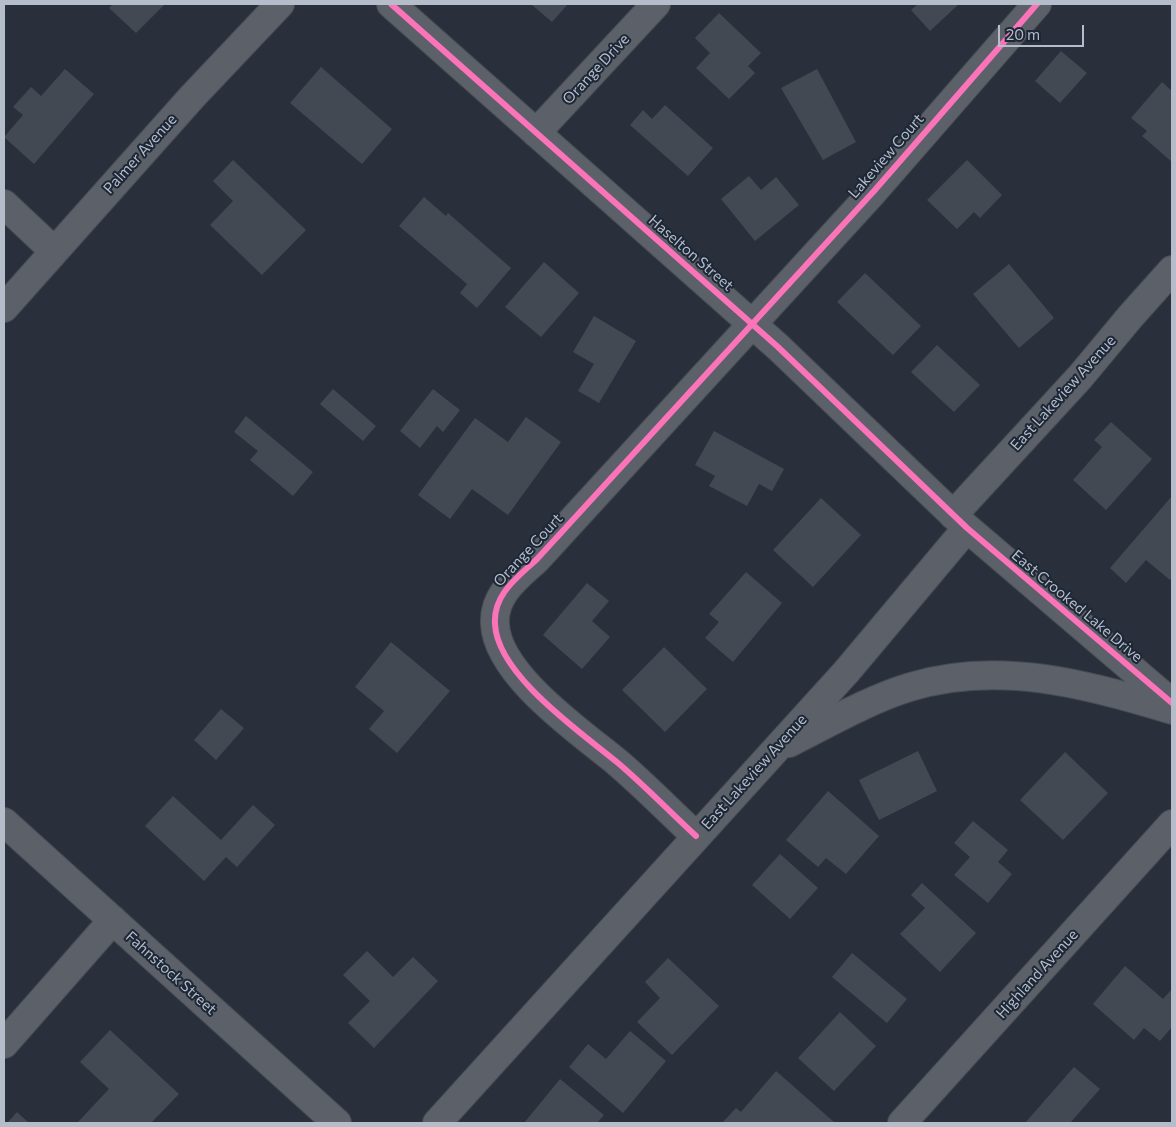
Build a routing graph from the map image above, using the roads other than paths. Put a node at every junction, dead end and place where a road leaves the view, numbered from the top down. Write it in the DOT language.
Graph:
graph roads {
  1 [pos="280,4"];
  2 [pos="392,4"];
  3 [pos="656,4"];
  4 [pos="1037,4"];
  5 [pos="536,133"];
  6 [pos="4,204"];
  7 [pos="54,251"];
  8 [pos="1172,270"];
  9 [pos="4,308"];
  10 [pos="751,323"];
  11 [pos="960,522"];
  12 [pos="1172,702"];
  13 [pos="1172,710"];
  14 [pos="774,750"];
  15 [pos="4,822"];
  16 [pos="1172,824"];
  17 [pos="696,836"];
  18 [pos="113,920"];
  19 [pos="4,1044"];
  20 [pos="338,1123"];
  21 [pos="437,1123"];
  22 [pos="902,1123"];
  1 -- 7 [label="street, Palmer Avenue"];
  2 -- 5 [label="street, Haselton Street"];
  3 -- 5 [label="street, Orange Drive"];
  4 -- 10 [label="street, Lakeview Court"];
  5 -- 10 [label="street, Haselton Street"];
  6 -- 7 [label="street"];
  7 -- 9 [label="street, Palmer Avenue"];
  8 -- 11 [label="street, East Lakeview Avenue"];
  10 -- 11 [label="street, Haselton Street"];
  10 -- 17 [label="street, Orange Court"];
  11 -- 12 [label="street, East Crooked Lake Drive"];
  11 -- 14 [label="street, East Lakeview Avenue"];
  13 -- 14 [label="street"];
  14 -- 17 [label="street, East Lakeview Avenue"];
  15 -- 18 [label="street, Fahnstock Street"];
  16 -- 22 [label="street, Highland Avenue"];
  17 -- 21 [label="street, East Lakeview Avenue"];
  18 -- 19 [label="street"];
  18 -- 20 [label="street, Fahnstock Street"];
}
